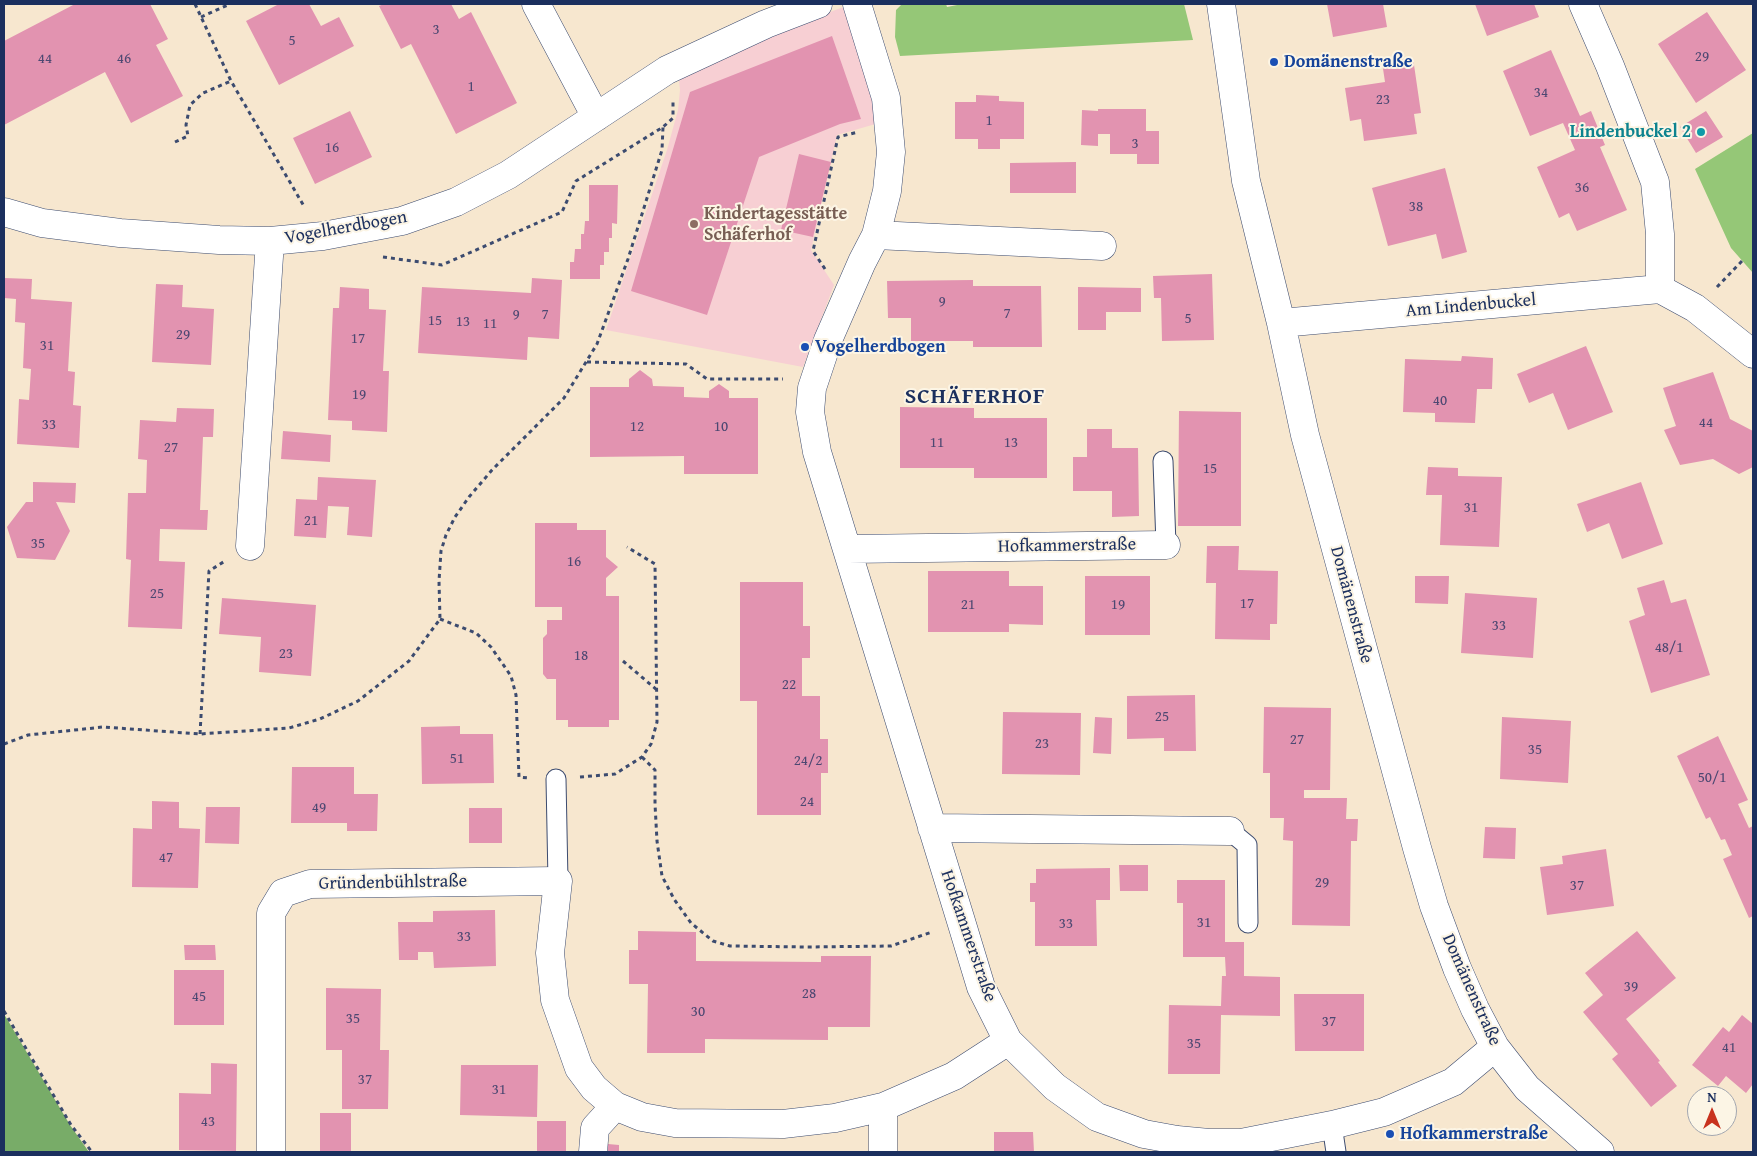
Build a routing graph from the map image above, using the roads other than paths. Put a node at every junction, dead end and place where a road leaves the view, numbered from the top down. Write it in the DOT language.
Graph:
graph roads {
  1 [pos="536,4"];
  2 [pos="818,4"];
  3 [pos="857,4"];
  4 [pos="1221,4"];
  5 [pos="1583,4"];
  6 [pos="596,117"];
  7 [pos="4,212"];
  8 [pos="876,235"];
  9 [pos="270,241"];
  10 [pos="1102,246"];
  11 [pos="1660,289"];
  12 [pos="1281,323"];
  13 [pos="1753,354"];
  14 [pos="1163,461"];
  15 [pos="1166,545"];
  16 [pos="250,546"];
  17 [pos="848,550"];
  18 [pos="556,779"];
  19 [pos="932,828"];
  20 [pos="1230,831"];
  21 [pos="558,881"];
  22 [pos="1248,923"];
  23 [pos="1008,1042"];
  24 [pos="1495,1048"];
  25 [pos="615,1106"];
  26 [pos="883,1107"];
  27 [pos="1332,1125"];
  28 [pos="271,1152"];
  29 [pos="593,1152"];
  30 [pos="883,1152"];
  31 [pos="1336,1152"];
  32 [pos="1600,1152"];
  1 -- 6 [label="street"];
  2 -- 6 [label="street, Vogelherdbogen"];
  3 -- 8 [label="street, Hofkammerstraße"];
  4 -- 12 [label="street, Domänenstraße"];
  5 -- 11 [label="street"];
  6 -- 9 [label="street, Vogelherdbogen"];
  7 -- 9 [label="street, Vogelherdbogen"];
  8 -- 10 [label="street"];
  8 -- 17 [label="street, Hofkammerstraße"];
  9 -- 16 [label="street, Vogelherdbogen"];
  11 -- 12 [label="street, Am Lindenbuckel"];
  11 -- 13 [label="street"];
  12 -- 24 [label="street, Domänenstraße"];
  14 -- 15 [label="lane"];
  15 -- 17 [label="street, Hofkammerstraße"];
  17 -- 19 [label="street, Hofkammerstraße"];
  18 -- 21 [label="lane"];
  19 -- 20 [label="street"];
  19 -- 23 [label="street, Hofkammerstraße"];
  20 -- 22 [label="lane"];
  21 -- 25 [label="street"];
  21 -- 28 [label="street, Gründenbühlstraße"];
  23 -- 26 [label="street"];
  23 -- 27 [label="street, Hofkammerstraße"];
  24 -- 27 [label="street, Hofkammerstraße"];
  24 -- 32 [label="street, Domänenstraße"];
  25 -- 26 [label="street"];
  25 -- 29 [label="street"];
  26 -- 30 [label="street"];
  27 -- 31 [label="lane"];
}
